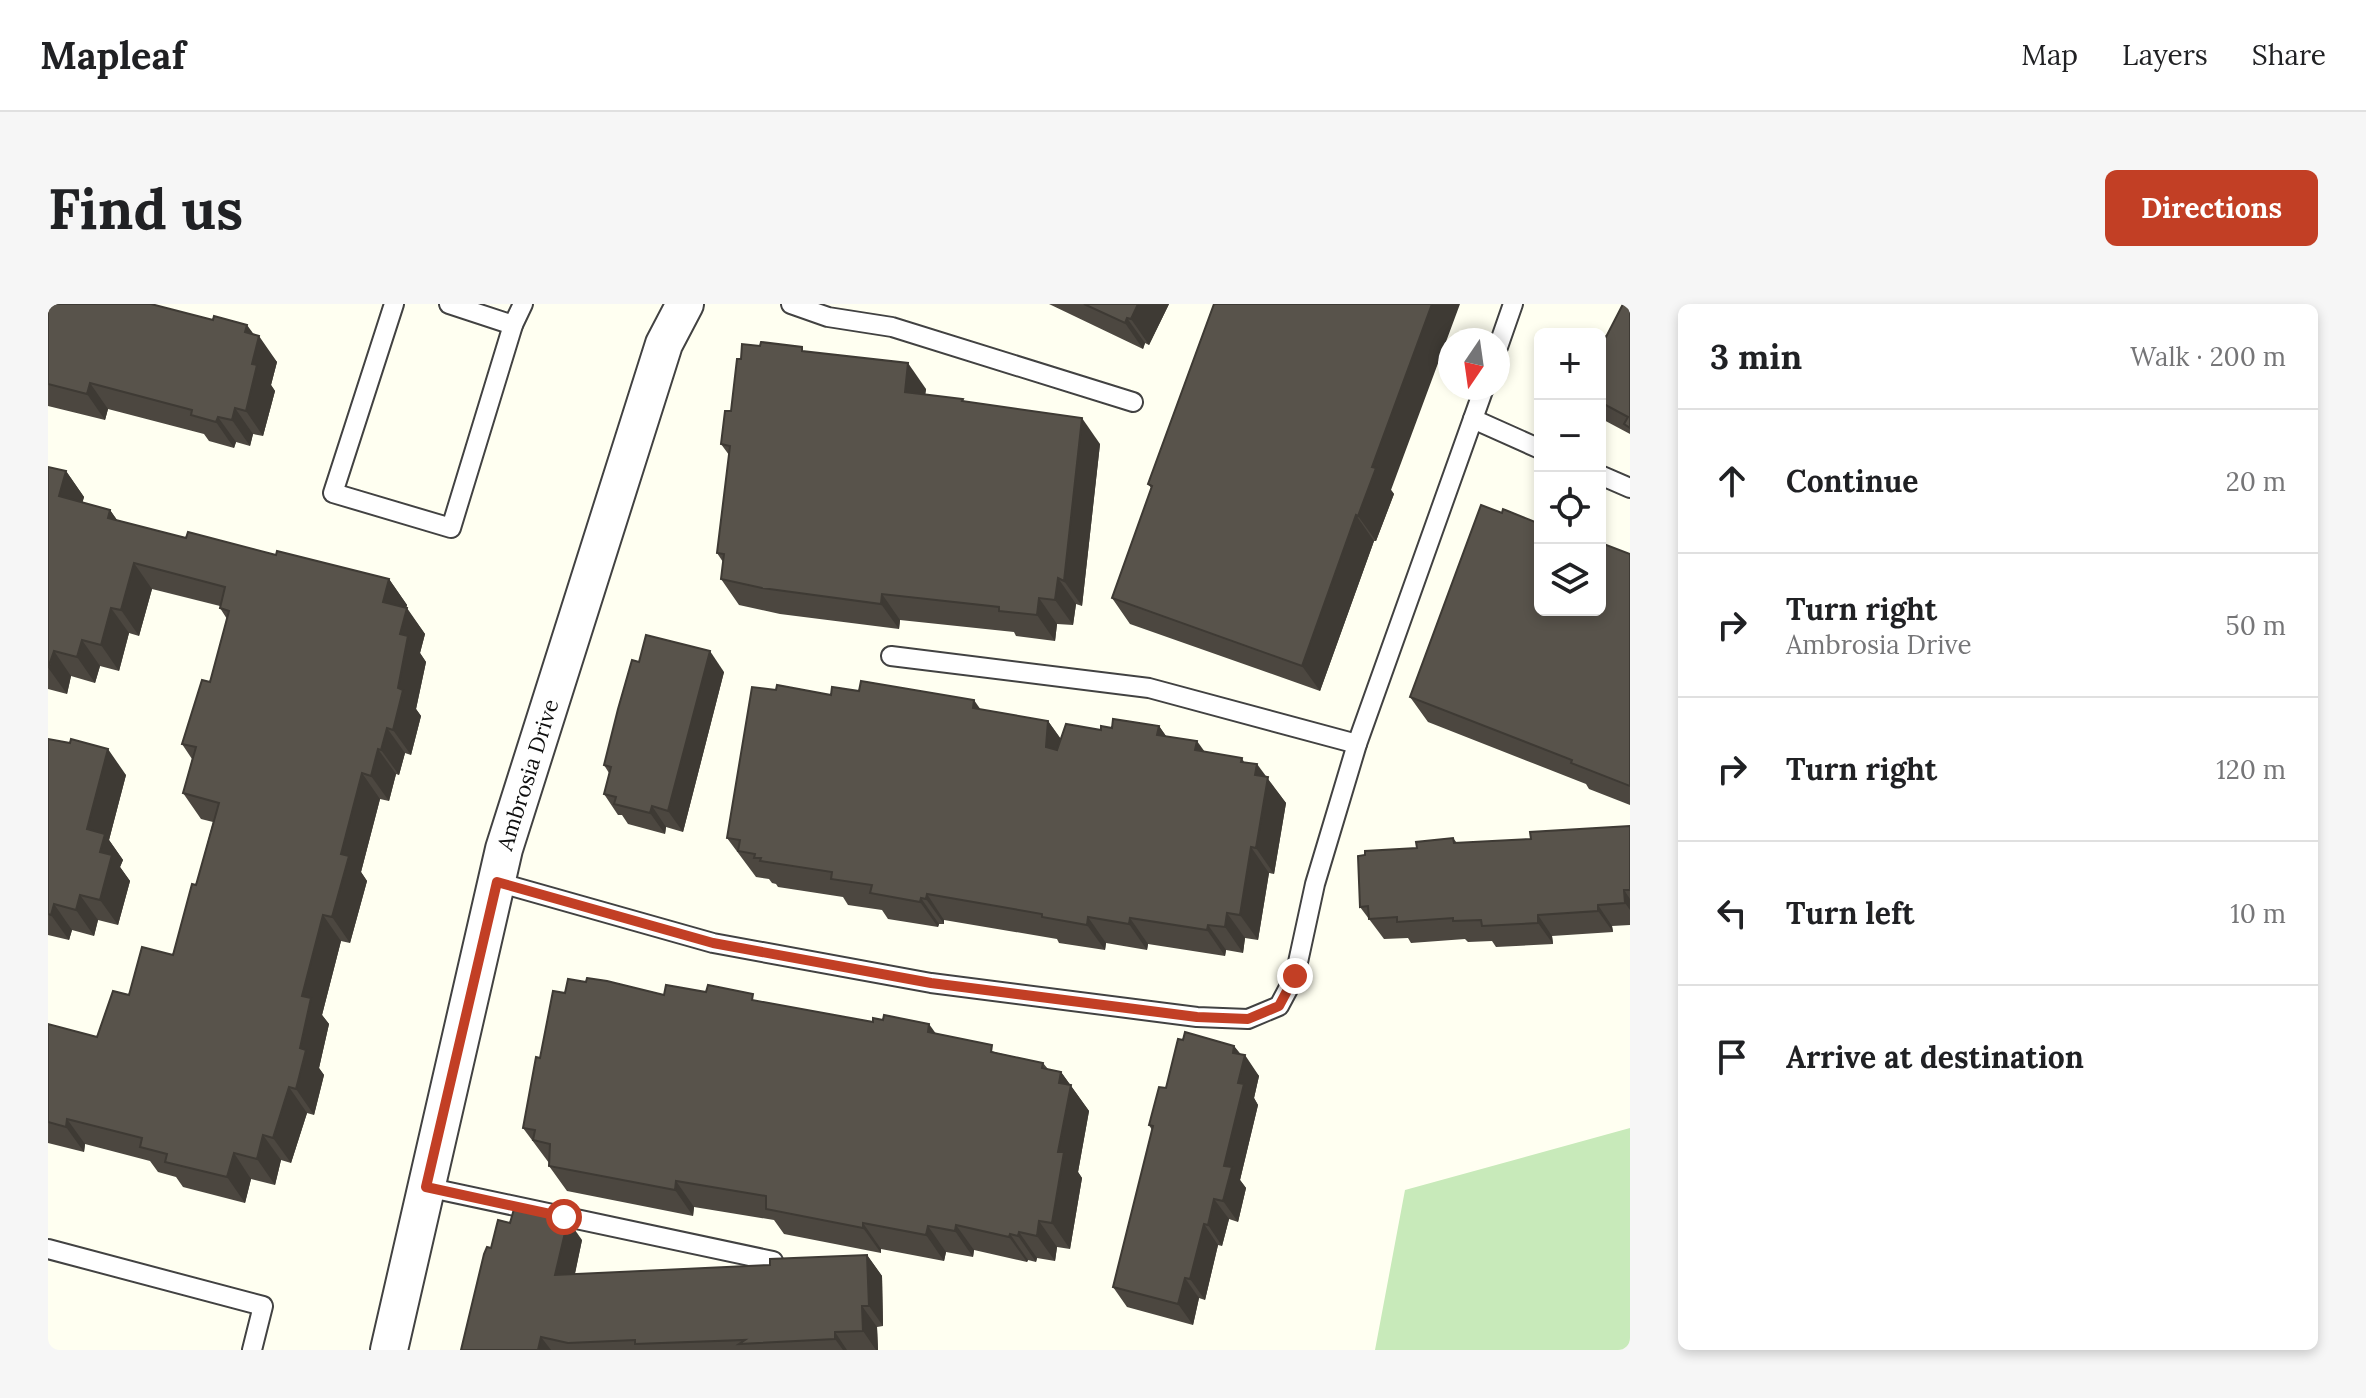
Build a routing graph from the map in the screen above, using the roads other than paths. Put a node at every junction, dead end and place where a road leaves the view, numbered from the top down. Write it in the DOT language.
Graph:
graph roads {
  1 [pos="394,304"];
  2 [pos="449,304"];
  3 [pos="523,304"];
  4 [pos="685,304"];
  5 [pos="791,304"];
  6 [pos="1513,304"];
  7 [pos="513,325"];
  8 [pos="1505,328"];
  9 [pos="1480,400"];
  10 [pos="1133,402"];
  11 [pos="1473,419"];
  12 [pos="1534,446"];
  13 [pos="1606,478"];
  14 [pos="1630,488"];
  15 [pos="891,656"];
  16 [pos="1357,744"];
  17 [pos="497,882"];
  18 [pos="426,1187"];
  19 [pos="48,1249"];
  20 [pos="773,1261"];
  21 [pos="252,1350"];
  22 [pos="389,1350"];
  1 -- 7 [label="lane"];
  2 -- 7 [label="lane"];
  3 -- 7 [label="lane"];
  4 -- 17 [label="street, Ambrosia Drive"];
  5 -- 10 [label="lane"];
  6 -- 8 [label="lane"];
  9 -- 11 [label="lane"];
  11 -- 12 [label="lane"];
  11 -- 16 [label="lane"];
  13 -- 14 [label="lane"];
  15 -- 16 [label="lane"];
  16 -- 17 [label="lane"];
  17 -- 18 [label="street, Ambrosia Drive"];
  18 -- 20 [label="lane"];
  18 -- 22 [label="street, Ambrosia Drive"];
  19 -- 21 [label="lane"];
}
